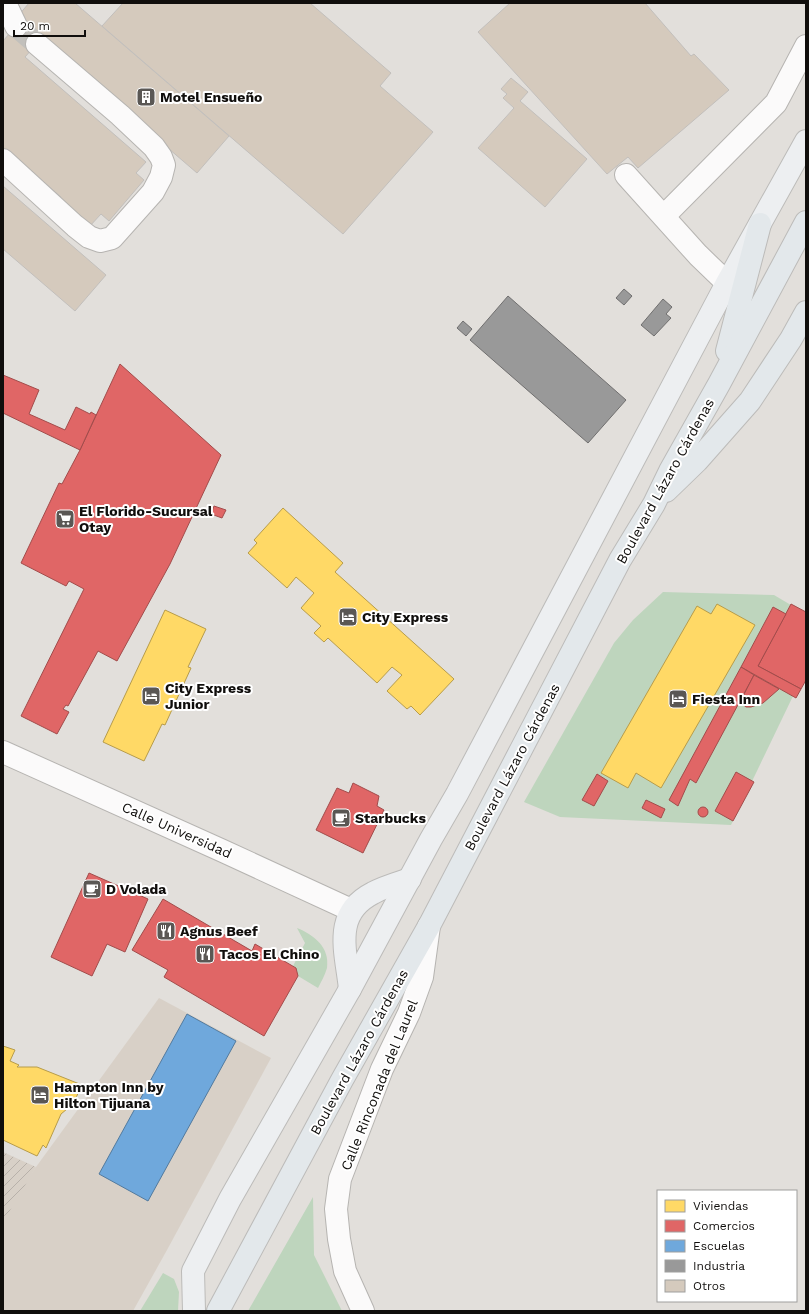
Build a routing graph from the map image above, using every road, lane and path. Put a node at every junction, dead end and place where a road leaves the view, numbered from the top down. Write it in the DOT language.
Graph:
graph roads {
  1 [pos="5,3"];
  2 [pos="16,26"];
  3 [pos="37,44"];
  4 [pos="803,60"];
  5 [pos="806,141"];
  6 [pos="3,160"];
  7 [pos="626,175"];
  8 [pos="664,216"];
  9 [pos="806,222"];
  10 [pos="760,224"];
  11 [pos="727,283"];
  12 [pos="806,312"];
  13 [pos="719,384"];
  14 [pos="654,504"];
  15 [pos="3,752"];
  16 [pos="410,879"];
  17 [pos="351,910"];
  18 [pos="429,926"];
  19 [pos="350,989"];
  20 [pos="194,1311"];
  21 [pos="218,1311"];
  22 [pos="363,1311"];
  1 -- 2 [label="street"];
  3 -- 6 [label="street"];
  4 -- 8 [label="street"];
  5 -- 10 [label="main road"];
  7 -- 8 [label="street"];
  8 -- 11 [label="street"];
  9 -- 13 [label="highway, Boulevard Lázaro Cárdenas"];
  10 -- 11 [label="main road"];
  10 -- 13 [label="highway"];
  11 -- 16 [label="main road"];
  12 -- 14 [label="highway"];
  13 -- 14 [label="highway, Boulevard Lázaro Cárdenas"];
  14 -- 18 [label="highway, Boulevard Lázaro Cárdenas"];
  15 -- 17 [label="street, Calle Universidad"];
  16 -- 17 [label="main road"];
  16 -- 19 [label="main road"];
  17 -- 19 [label="main road"];
  18 -- 21 [label="highway, Boulevard Lázaro Cárdenas"];
  18 -- 22 [label="street, Calle Rinconada del Laurel"];
  19 -- 20 [label="main road"];
}
